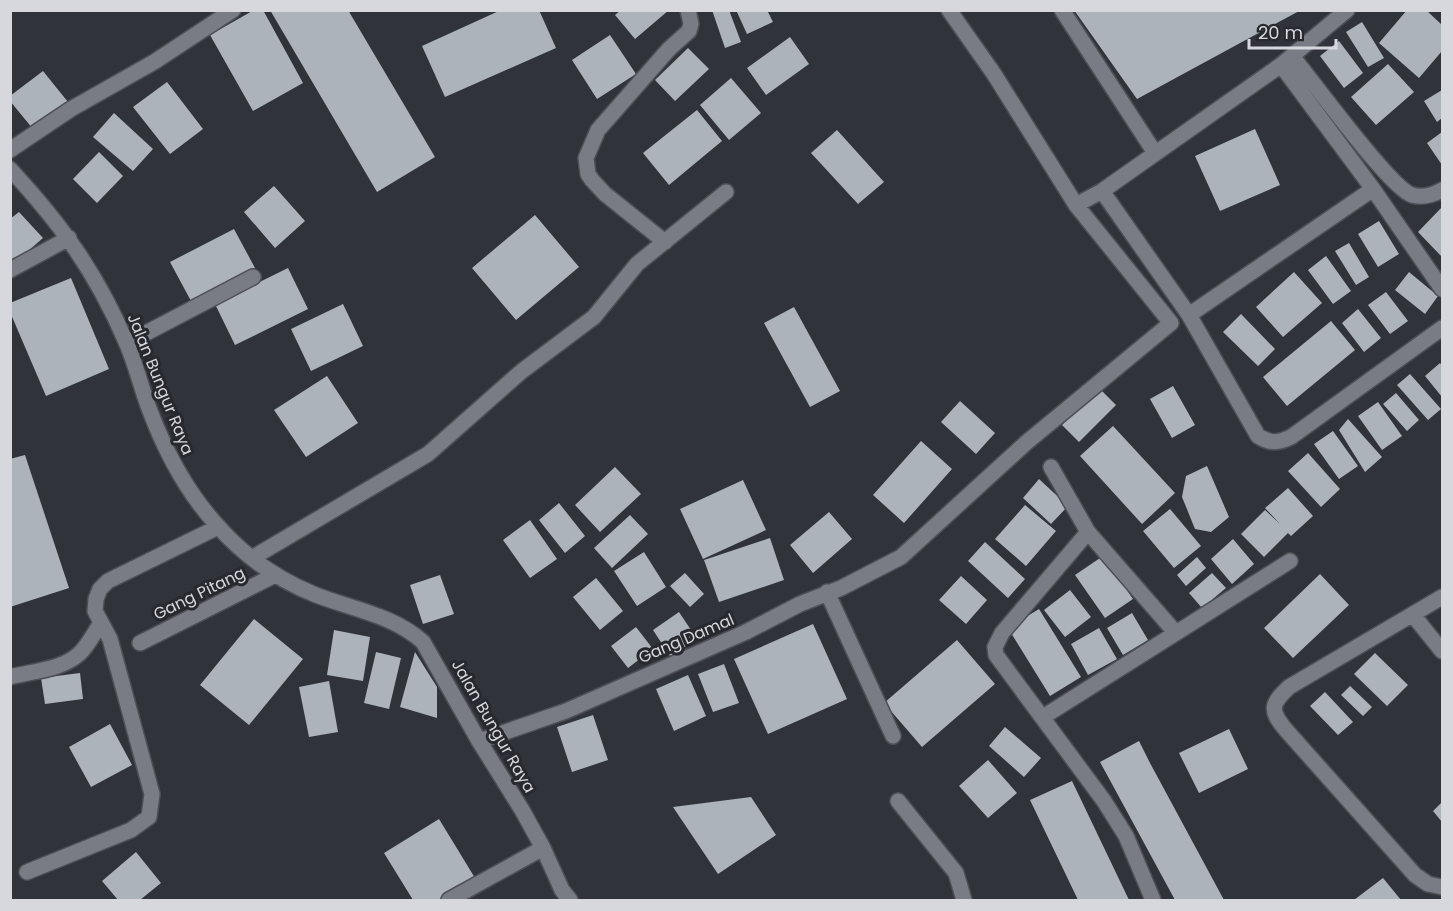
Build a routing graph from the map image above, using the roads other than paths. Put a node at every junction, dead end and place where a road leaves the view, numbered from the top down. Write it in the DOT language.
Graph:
graph roads {
  1 [pos="233,10"];
  2 [pos="688,10"];
  3 [pos="1062,10"];
  4 [pos="1347,10"];
  5 [pos="956,13"];
  6 [pos="1286,60"];
  7 [pos="10,150"];
  8 [pos="1155,153"];
  9 [pos="10,169"];
  10 [pos="1373,189"];
  11 [pos="1102,190"];
  12 [pos="1443,190"];
  13 [pos="726,192"];
  14 [pos="1076,205"];
  15 [pos="69,238"];
  16 [pos="665,242"];
  17 [pos="10,270"];
  18 [pos="253,277"];
  19 [pos="1443,289"];
  20 [pos="1189,315"];
  21 [pos="1443,328"];
  22 [pos="127,343"];
  23 [pos="1051,467"];
  24 [pos="218,527"];
  25 [pos="1088,532"];
  26 [pos="252,558"];
  27 [pos="1290,561"];
  28 [pos="275,575"];
  29 [pos="827,592"];
  30 [pos="1443,597"];
  31 [pos="1413,615"];
  32 [pos="102,623"];
  33 [pos="1175,632"];
  34 [pos="140,643"];
  35 [pos="1443,651"];
  36 [pos="10,677"];
  37 [pos="1043,717"];
  38 [pos="893,736"];
  39 [pos="479,741"];
  40 [pos="898,801"];
  41 [pos="543,848"];
  42 [pos="27,872"];
  43 [pos="1443,887"];
  44 [pos="449,900"];
  45 [pos="570,900"];
  46 [pos="964,900"];
  47 [pos="1153,900"];
  1 -- 7 [label="street"];
  2 -- 16 [label="street"];
  3 -- 8 [label="street"];
  4 -- 6 [label="street"];
  5 -- 14 [label="street"];
  6 -- 8 [label="street"];
  6 -- 10 [label="street"];
  6 -- 12 [label="street"];
  8 -- 11 [label="street"];
  9 -- 15 [label="street, Jalan Bungur Raya"];
  10 -- 19 [label="street"];
  10 -- 20 [label="street"];
  11 -- 14 [label="street"];
  11 -- 20 [label="street"];
  13 -- 16 [label="street"];
  14 -- 29 [label="street, Gang Damal"];
  15 -- 17 [label="street"];
  15 -- 22 [label="street, Jalan Bungur Raya"];
  16 -- 26 [label="street"];
  18 -- 22 [label="street"];
  20 -- 21 [label="street"];
  22 -- 24 [label="street, Jalan Bungur Raya"];
  23 -- 25 [label="street"];
  24 -- 26 [label="street, Jalan Bungur Raya"];
  24 -- 32 [label="street"];
  25 -- 33 [label="street"];
  25 -- 37 [label="street"];
  26 -- 28 [label="street, Jalan Bungur Raya"];
  27 -- 33 [label="street"];
  28 -- 34 [label="street, Gang Pitang"];
  28 -- 39 [label="street, Jalan Bungur Raya"];
  29 -- 38 [label="street"];
  29 -- 39 [label="street, Gang Damal"];
  30 -- 31 [label="street"];
  31 -- 35 [label="street"];
  31 -- 43 [label="street"];
  32 -- 36 [label="street"];
  32 -- 42 [label="street"];
  33 -- 37 [label="street"];
  37 -- 47 [label="street"];
  39 -- 41 [label="street, Jalan Bungur Raya"];
  40 -- 46 [label="street"];
  41 -- 44 [label="street"];
  41 -- 45 [label="street, Jalan Bungur Raya"];
}
